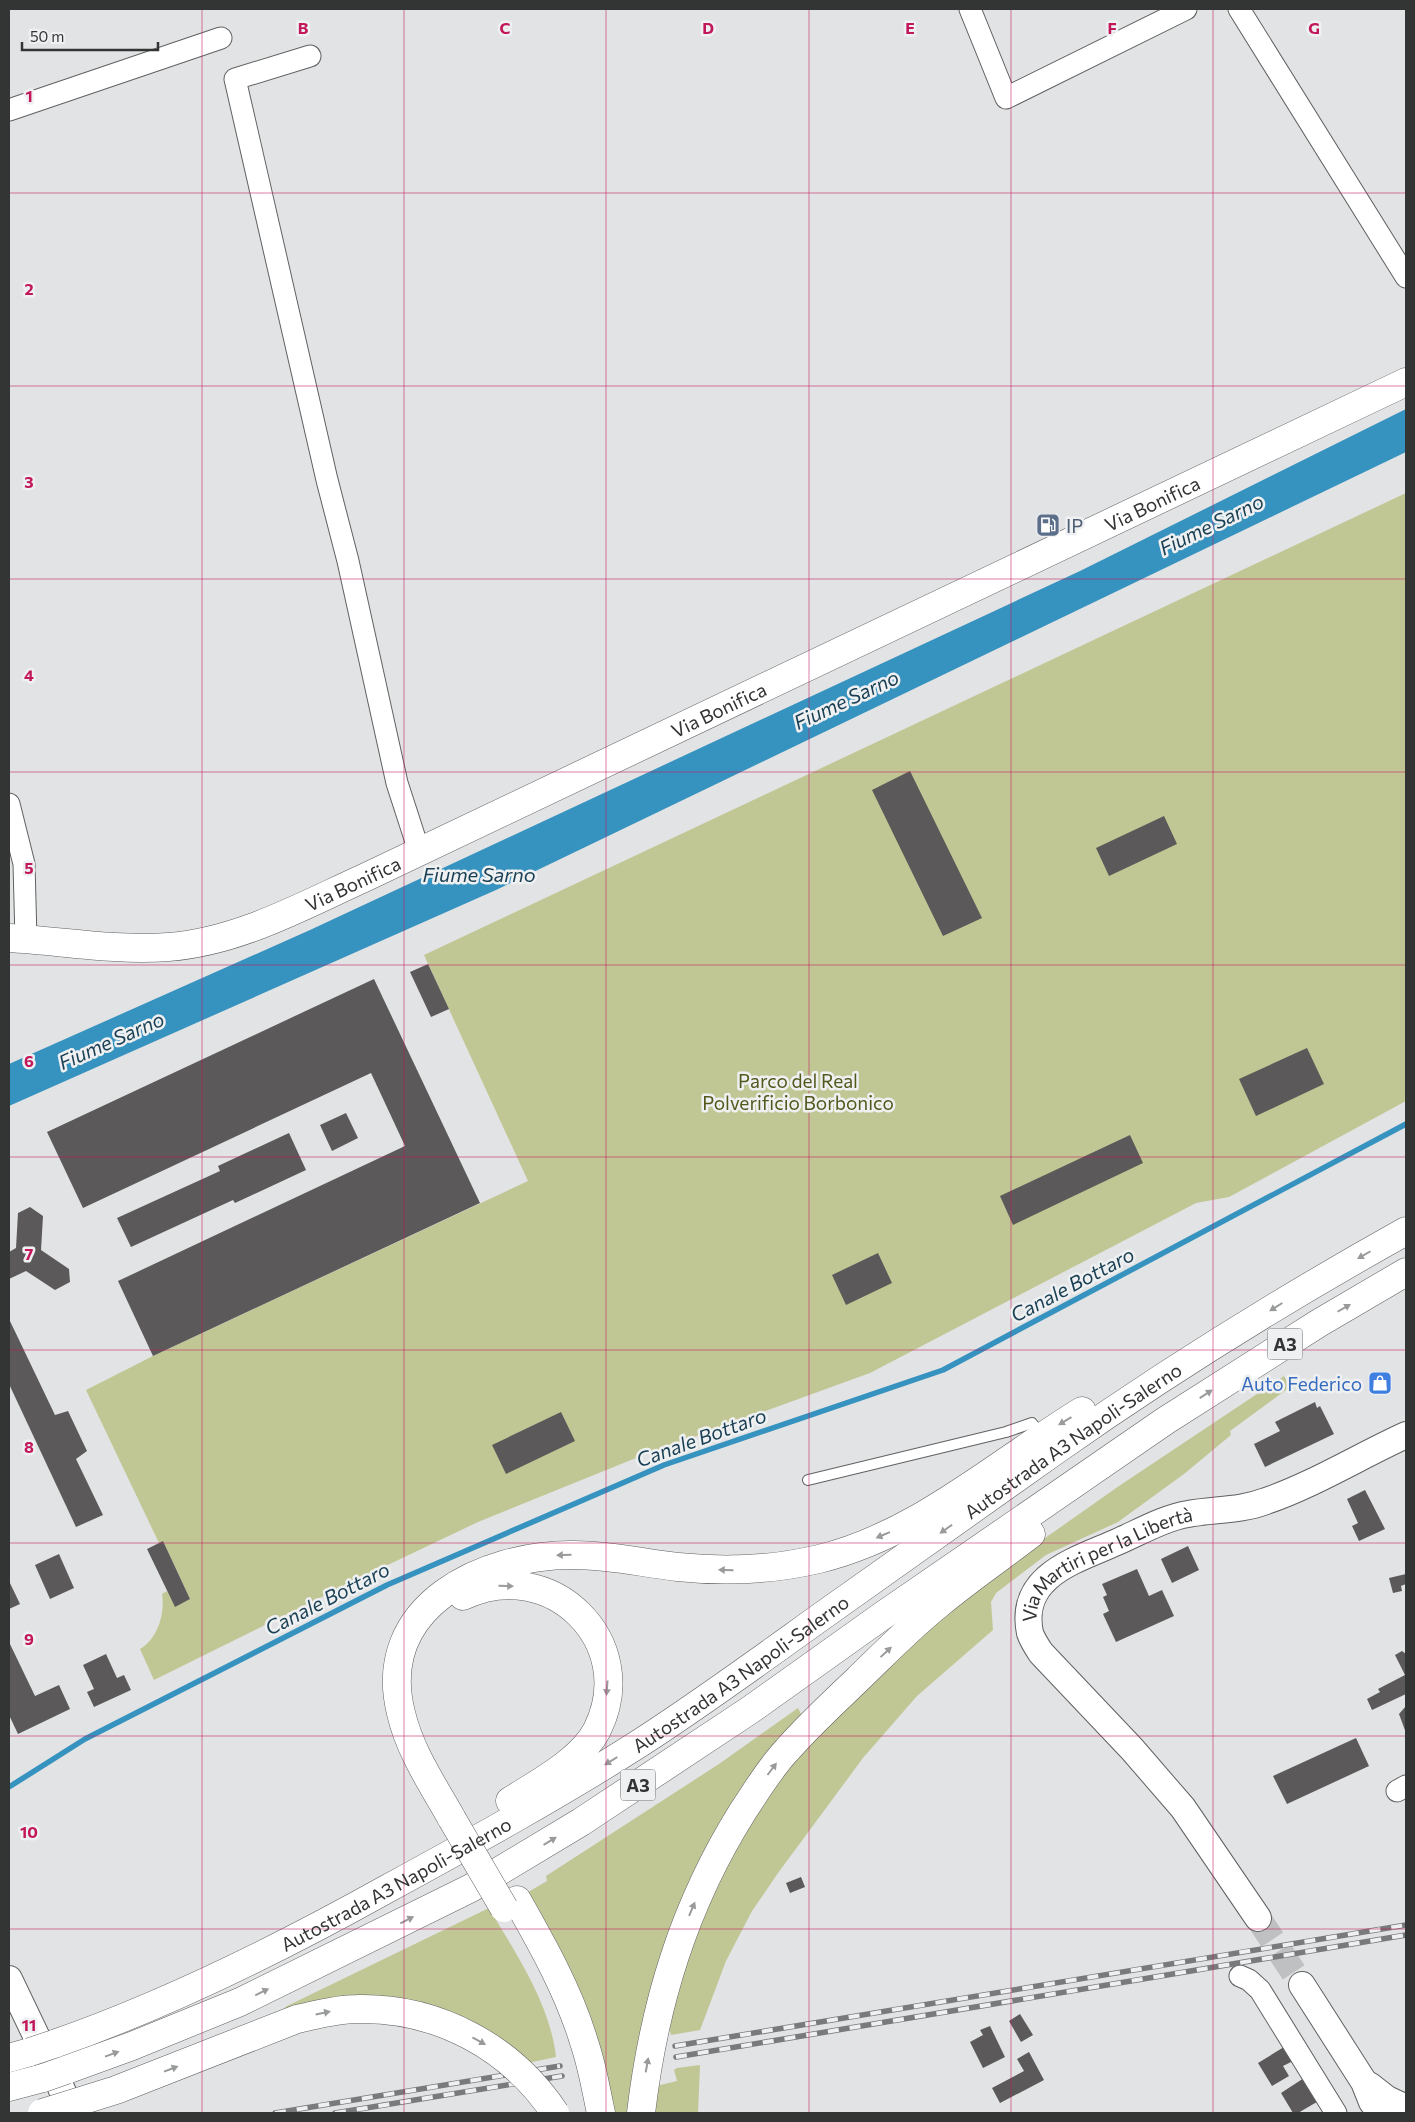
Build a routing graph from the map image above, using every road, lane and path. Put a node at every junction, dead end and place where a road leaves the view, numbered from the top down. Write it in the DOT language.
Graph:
graph roads {
  1 [pos="970,9"];
  2 [pos="1186,9"];
  3 [pos="1239,9"];
  4 [pos="221,38"];
  5 [pos="310,56"];
  6 [pos="9,110"];
  7 [pos="1406,277"];
  8 [pos="1406,382"];
  9 [pos="9,804"];
  10 [pos="419,851"];
  11 [pos="18,939"];
  12 [pos="1406,1231"];
  13 [pos="1406,1272"];
  14 [pos="1188,1362"];
  15 [pos="1165,1421"];
  16 [pos="1406,1435"];
  17 [pos="1042,1436"];
  18 [pos="808,1480"];
  19 [pos="459,1815"];
  20 [pos="511,1904"];
  21 [pos="1258,1918"];
  22 [pos="1240,1976"];
  23 [pos="9,1980"];
  24 [pos="1302,1985"];
  25 [pos="123,2018"];
  26 [pos="31,2051"];
  27 [pos="1364,2082"];
  28 [pos="9,2087"];
  29 [pos="1406,2108"];
  30 [pos="42,2113"];
  31 [pos="73,2113"];
  32 [pos="555,2113"];
  33 [pos="588,2113"];
  34 [pos="601,2113"];
  35 [pos="641,2113"];
  36 [pos="1336,2113"];
  37 [pos="1383,2113"];
  1 -- 2 [label="street"];
  3 -- 7 [label="street"];
  4 -- 6 [label="street"];
  5 -- 10 [label="street"];
  8 -- 10 [label="main road, Via Bonifica"];
  9 -- 11 [label="street"];
  10 -- 11 [label="main road, Via Bonifica"];
  12 -- 14 [label="main road, Autostrada A3 Napoli-Salerno / A3, one-way"];
  15 -- 13 [label="main road, Autostrada A3 Napoli-Salerno / A3, one-way"];
  14 -- 17 [label="main road, one-way"];
  14 -- 25 [label="main road, Autostrada A3 Napoli-Salerno / A3, one-way"];
  28 -- 15 [label="main road, Autostrada A3 Napoli-Salerno / A3, one-way"];
  35 -- 15 [label="main road, one-way"];
  16 -- 21 [label="street, Via Martiri per la Libertà"];
  17 -- 18 [label="lane"];
  17 -- 19 [label="main road, one-way"];
  19 -- 20 [label="main road, bridge"];
  19 -- 25 [label="main road, one-way"];
  20 -- 33 [label="main road"];
  20 -- 34 [label="main road"];
  22 -- 36 [label="street"];
  23 -- 31 [label="street"];
  24 -- 27 [label="street"];
  25 -- 26 [label="main road, Autostrada A3 Napoli-Salerno / A3"];
  27 -- 29 [label="street"];
  27 -- 37 [label="street"];
  30 -- 32 [label="main road, one-way, bridge"];
}
